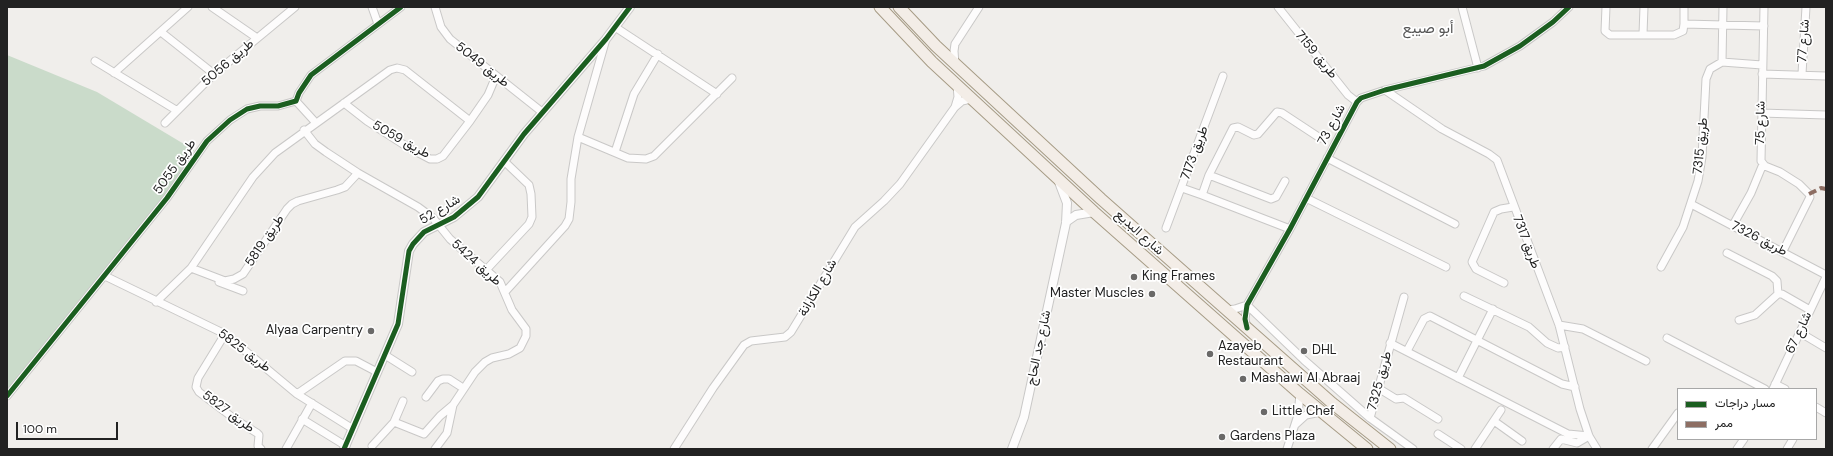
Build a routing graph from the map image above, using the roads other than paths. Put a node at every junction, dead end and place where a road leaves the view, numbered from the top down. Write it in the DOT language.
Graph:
graph roads {
  1 [pos="188,7"];
  2 [pos="212,7"];
  3 [pos="295,7"];
  4 [pos="372,7"];
  5 [pos="401,7"];
  6 [pos="435,7"];
  7 [pos="630,7"];
  8 [pos="880,7"];
  9 [pos="899,7"];
  10 [pos="979,7"];
  11 [pos="1278,7"];
  12 [pos="1462,7"];
  13 [pos="1569,7"];
  14 [pos="1606,7"];
  15 [pos="1644,7"];
  16 [pos="1684,7"];
  17 [pos="1724,7"];
  18 [pos="1764,7"];
  19 [pos="1806,7"];
  20 [pos="378,24"];
  21 [pos="1684,24"];
  22 [pos="1723,24"];
  23 [pos="1764,26"];
  24 [pos="616,27"];
  25 [pos="161,32"];
  26 [pos="1643,34"];
  27 [pos="257,38"];
  28 [pos="606,38"];
  29 [pos="955,44"];
  30 [pos="936,46"];
  31 [pos="658,54"];
  32 [pos="95,61"];
  33 [pos="1722,62"];
  34 [pos="956,64"];
  35 [pos="1762,65"];
  36 [pos="1478,68"];
  37 [pos="114,73"];
  38 [pos="214,74"];
  39 [pos="1762,74"];
  40 [pos="1802,74"];
  41 [pos="496,76"];
  42 [pos="1223,76"];
  43 [pos="1826,76"];
  44 [pos="732,78"];
  45 [pos="957,86"];
  46 [pos="1385,90"];
  47 [pos="717,94"];
  48 [pos="971,99"];
  49 [pos="296,101"];
  50 [pos="1357,102"];
  51 [pos="344,104"];
  52 [pos="955,107"];
  53 [pos="176,110"];
  54 [pos="542,112"];
  55 [pos="1761,114"];
  56 [pos="1826,115"];
  57 [pos="470,121"];
  58 [pos="165,123"];
  59 [pos="316,123"];
  60 [pos="304,130"];
  61 [pos="578,137"];
  62 [pos="1320,138"];
  63 [pos="615,152"];
  64 [pos="1327,158"];
  65 [pos="504,161"];
  66 [pos="1763,164"];
  67 [pos="358,174"];
  68 [pos="1209,176"];
  69 [pos="1057,178"];
  70 [pos="1285,181"];
  71 [pos="1182,188"];
  72 [pos="1202,194"];
  73 [pos="1306,198"];
  74 [pos="1691,204"];
  75 [pos="1513,207"];
  76 [pos="1094,212"];
  77 [pos="1066,222"];
  78 [pos="1455,224"];
  79 [pos="438,225"];
  80 [pos="1733,225"];
  81 [pos="1166,228"];
  82 [pos="1290,229"];
  83 [pos="1783,251"];
  84 [pos="1727,253"];
  85 [pos="1446,266"];
  86 [pos="1661,267"];
  87 [pos="190,270"];
  88 [pos="486,270"];
  89 [pos="105,276"];
  90 [pos="1826,276"];
  91 [pos="1504,283"];
  92 [pos="243,291"];
  93 [pos="505,292"];
  94 [pos="1778,294"];
  95 [pos="1464,296"];
  96 [pos="1404,297"];
  97 [pos="156,302"];
  98 [pos="1247,305"];
  99 [pos="1493,309"];
  100 [pos="1226,310"];
  101 [pos="1810,310"];
  102 [pos="1739,320"];
  103 [pos="1559,325"];
  104 [pos="1247,328"];
  105 [pos="1799,332"];
  106 [pos="225,334"];
  107 [pos="1667,338"];
  108 [pos="1477,340"];
  109 [pos="1390,343"];
  110 [pos="1565,347"];
  111 [pos="1826,348"];
  112 [pos="1407,352"];
  113 [pos="385,355"];
  114 [pos="1646,361"];
  115 [pos="376,372"];
  116 [pos="412,372"];
  117 [pos="1458,378"];
  118 [pos="1774,386"];
  119 [pos="1575,387"];
  120 [pos="463,388"];
  121 [pos="1378,388"];
  122 [pos="1763,388"];
  123 [pos="297,394"];
  124 [pos="1300,394"];
  125 [pos="7,396"];
  126 [pos="426,397"];
  127 [pos="403,401"];
  128 [pos="312,403"];
  129 [pos="453,406"];
  130 [pos="1817,408"];
  131 [pos="1501,410"];
  132 [pos="1321,412"];
  133 [pos="1826,413"];
  134 [pos="1677,414"];
  135 [pos="1370,418"];
  136 [pos="302,419"];
  137 [pos="1438,419"];
  138 [pos="1494,421"];
  139 [pos="394,422"];
  140 [pos="1295,425"];
  141 [pos="353,429"];
  142 [pos="1438,434"];
  143 [pos="1589,436"];
  144 [pos="1743,440"];
  145 [pos="1792,440"];
  146 [pos="1522,441"];
  147 [pos="372,446"];
  148 [pos="345,447"];
  149 [pos="260,449"];
  150 [pos="286,449"];
  151 [pos="435,449"];
  152 [pos="674,449"];
  153 [pos="1012,449"];
  154 [pos="1287,449"];
  155 [pos="1367,449"];
  156 [pos="1390,449"];
  157 [pos="1413,449"];
  158 [pos="1461,449"];
  159 [pos="1475,449"];
  160 [pos="1553,449"];
  161 [pos="1597,449"];
  162 [pos="1652,449"];
  163 [pos="1737,449"];
  164 [pos="1787,449"];
  1 -- 25 [label="street"];
  2 -- 27 [label="street"];
  3 -- 27 [label="street, طريق 5056"];
  4 -- 20 [label="street"];
  5 -- 20 [label="street"];
  6 -- 41 [label="street, طريق 5049"];
  7 -- 24 [label="street, شارع 52"];
  8 -- 45 [label="main road, شارع البديع"];
  9 -- 30 [label="main road, شارع البديع"];
  10 -- 29 [label="street"];
  11 -- 50 [label="street, طريق 7159"];
  12 -- 36 [label="street"];
  13 -- 36 [label="street, شارع 73"];
  14 -- 26 [label="street"];
  15 -- 26 [label="street"];
  16 -- 21 [label="street"];
  17 -- 22 [label="street"];
  18 -- 23 [label="street, شارع 75"];
  19 -- 40 [label="street, شارع 77"];
  20 -- 49 [label="street"];
  21 -- 22 [label="street"];
  21 -- 26 [label="street"];
  22 -- 23 [label="street"];
  22 -- 33 [label="street"];
  23 -- 35 [label="street, شارع 75"];
  24 -- 28 [label="street, شارع 52"];
  24 -- 31 [label="street"];
  25 -- 37 [label="street"];
  25 -- 38 [label="street"];
  27 -- 38 [label="street, طريق 5056"];
  28 -- 54 [label="street, شارع 52"];
  28 -- 61 [label="street"];
  29 -- 30 [label="street"];
  29 -- 34 [label="street"];
  30 -- 34 [label="main road, شارع البديع"];
  31 -- 47 [label="street"];
  31 -- 63 [label="street"];
  32 -- 37 [label="street"];
  33 -- 35 [label="street"];
  33 -- 74 [label="street, طريق 7315"];
  34 -- 100 [label="main road, شارع البديع"];
  35 -- 39 [label="street, شارع 75"];
  36 -- 46 [label="street, شارع 73"];
  37 -- 53 [label="street"];
  38 -- 53 [label="street, طريق 5056"];
  39 -- 40 [label="street"];
  39 -- 55 [label="street, شارع 75"];
  40 -- 43 [label="street"];
  41 -- 54 [label="street, طريق 5049"];
  41 -- 57 [label="street, طريق 5059"];
  42 -- 71 [label="street, طريق 7173"];
  44 -- 47 [label="street"];
  45 -- 48 [label="main road, شارع البديع"];
  45 -- 52 [label="street, شارع الكارانة"];
  46 -- 50 [label="street, شارع 73"];
  46 -- 75 [label="street, طريق 7317"];
  47 -- 63 [label="street"];
  48 -- 52 [label="street, شارع الكارانة"];
  48 -- 69 [label="main road, شارع البديع"];
  49 -- 59 [label="street"];
  49 -- 89 [label="street, طريق 5055"];
  50 -- 64 [label="street, شارع 73"];
  51 -- 57 [label="street"];
  51 -- 57 [label="street, طريق 5059"];
  51 -- 59 [label="street"];
  52 -- 152 [label="street, شارع الكارانة"];
  53 -- 58 [label="street, طريق 5056"];
  54 -- 65 [label="street, شارع 52"];
  55 -- 56 [label="street"];
  55 -- 66 [label="street, شارع 75"];
  59 -- 60 [label="street"];
  60 -- 67 [label="street"];
  60 -- 87 [label="street"];
  61 -- 63 [label="street"];
  61 -- 93 [label="street"];
  62 -- 68 [label="street"];
  64 -- 73 [label="street, شارع 73"];
  64 -- 78 [label="street"];
  65 -- 79 [label="street, شارع 52"];
  65 -- 88 [label="street"];
  66 -- 80 [label="street"];
  66 -- 83 [label="street, شارع 75"];
  67 -- 79 [label="street"];
  67 -- 87 [label="street, طريق 5819"];
  68 -- 70 [label="street"];
  68 -- 72 [label="street"];
  69 -- 76 [label="main road, شارع البديع"];
  69 -- 77 [label="street, شارع جد الحاج"];
  71 -- 72 [label="street"];
  71 -- 81 [label="street, طريق 7173"];
  72 -- 82 [label="street"];
  73 -- 82 [label="street, شارع 73"];
  73 -- 85 [label="street"];
  74 -- 80 [label="street, طريق 7326"];
  74 -- 86 [label="street, طريق 7315"];
  75 -- 91 [label="street"];
  75 -- 103 [label="street, طريق 7317"];
  76 -- 77 [label="street"];
  76 -- 124 [label="main road, شارع البديع"];
  77 -- 153 [label="street, شارع جد الحاج"];
  79 -- 88 [label="street, طريق 5424"];
  79 -- 113 [label="street, شارع 52"];
  80 -- 83 [label="street, طريق 7326"];
  82 -- 98 [label="street, شارع 73"];
  83 -- 90 [label="street, طريق 7326"];
  84 -- 94 [label="street"];
  87 -- 92 [label="street"];
  87 -- 97 [label="street"];
  88 -- 93 [label="street, طريق 5424"];
  89 -- 97 [label="street, طريق 5825"];
  89 -- 125 [label="street, طريق 5055"];
  90 -- 101 [label="street, شارع 67"];
  93 -- 120 [label="street, طريق 5424"];
  94 -- 101 [label="street"];
  94 -- 102 [label="street"];
  95 -- 99 [label="street"];
  96 -- 109 [label="street, طريق 7325"];
  97 -- 106 [label="street, طريق 5825"];
  98 -- 100 [label="street"];
  98 -- 104 [label="street, شارع 73"];
  98 -- 135 [label="street"];
  99 -- 108 [label="street"];
  99 -- 110 [label="street"];
  100 -- 104 [label="main road, شارع البديع"];
  101 -- 105 [label="street, شارع 67"];
  103 -- 110 [label="street, طريق 7317"];
  103 -- 114 [label="street"];
  104 -- 156 [label="main road, شارع البديع"];
  105 -- 111 [label="street"];
  105 -- 118 [label="street, شارع 67"];
  106 -- 123 [label="street, طريق 5825"];
  106 -- 149 [label="street, طريق 5827"];
  107 -- 122 [label="street"];
  108 -- 112 [label="street"];
  108 -- 117 [label="street"];
  108 -- 119 [label="street"];
  109 -- 112 [label="street"];
  109 -- 121 [label="street, طريق 7325"];
  110 -- 119 [label="street, طريق 7317"];
  112 -- 117 [label="street"];
  113 -- 115 [label="street, شارع 52"];
  113 -- 116 [label="street"];
  115 -- 123 [label="street"];
  115 -- 141 [label="street, شارع 52"];
  117 -- 143 [label="street"];
  119 -- 143 [label="street, طريق 7317"];
  120 -- 126 [label="street"];
  120 -- 129 [label="street, طريق 5424"];
  121 -- 135 [label="street, طريق 7325"];
  121 -- 137 [label="street"];
  123 -- 128 [label="street, طريق 5825"];
  124 -- 132 [label="main road, شارع البديع"];
  124 -- 140 [label="street"];
  127 -- 139 [label="street"];
  128 -- 136 [label="street"];
  128 -- 141 [label="street, طريق 5825"];
  129 -- 139 [label="street"];
  129 -- 151 [label="street, طريق 5424"];
  130 -- 133 [label="street"];
  131 -- 138 [label="street"];
  132 -- 140 [label="street"];
  132 -- 155 [label="main road, شارع البديع"];
  134 -- 162 [label="street"];
  135 -- 157 [label="street"];
  136 -- 148 [label="street"];
  136 -- 150 [label="street"];
  138 -- 146 [label="street"];
  138 -- 159 [label="street"];
  139 -- 147 [label="street"];
  140 -- 154 [label="street"];
  141 -- 148 [label="street, شارع 52"];
  142 -- 158 [label="street"];
  143 -- 160 [label="street"];
  143 -- 161 [label="street, طريق 7317"];
  144 -- 163 [label="street"];
  145 -- 164 [label="street"];
}
